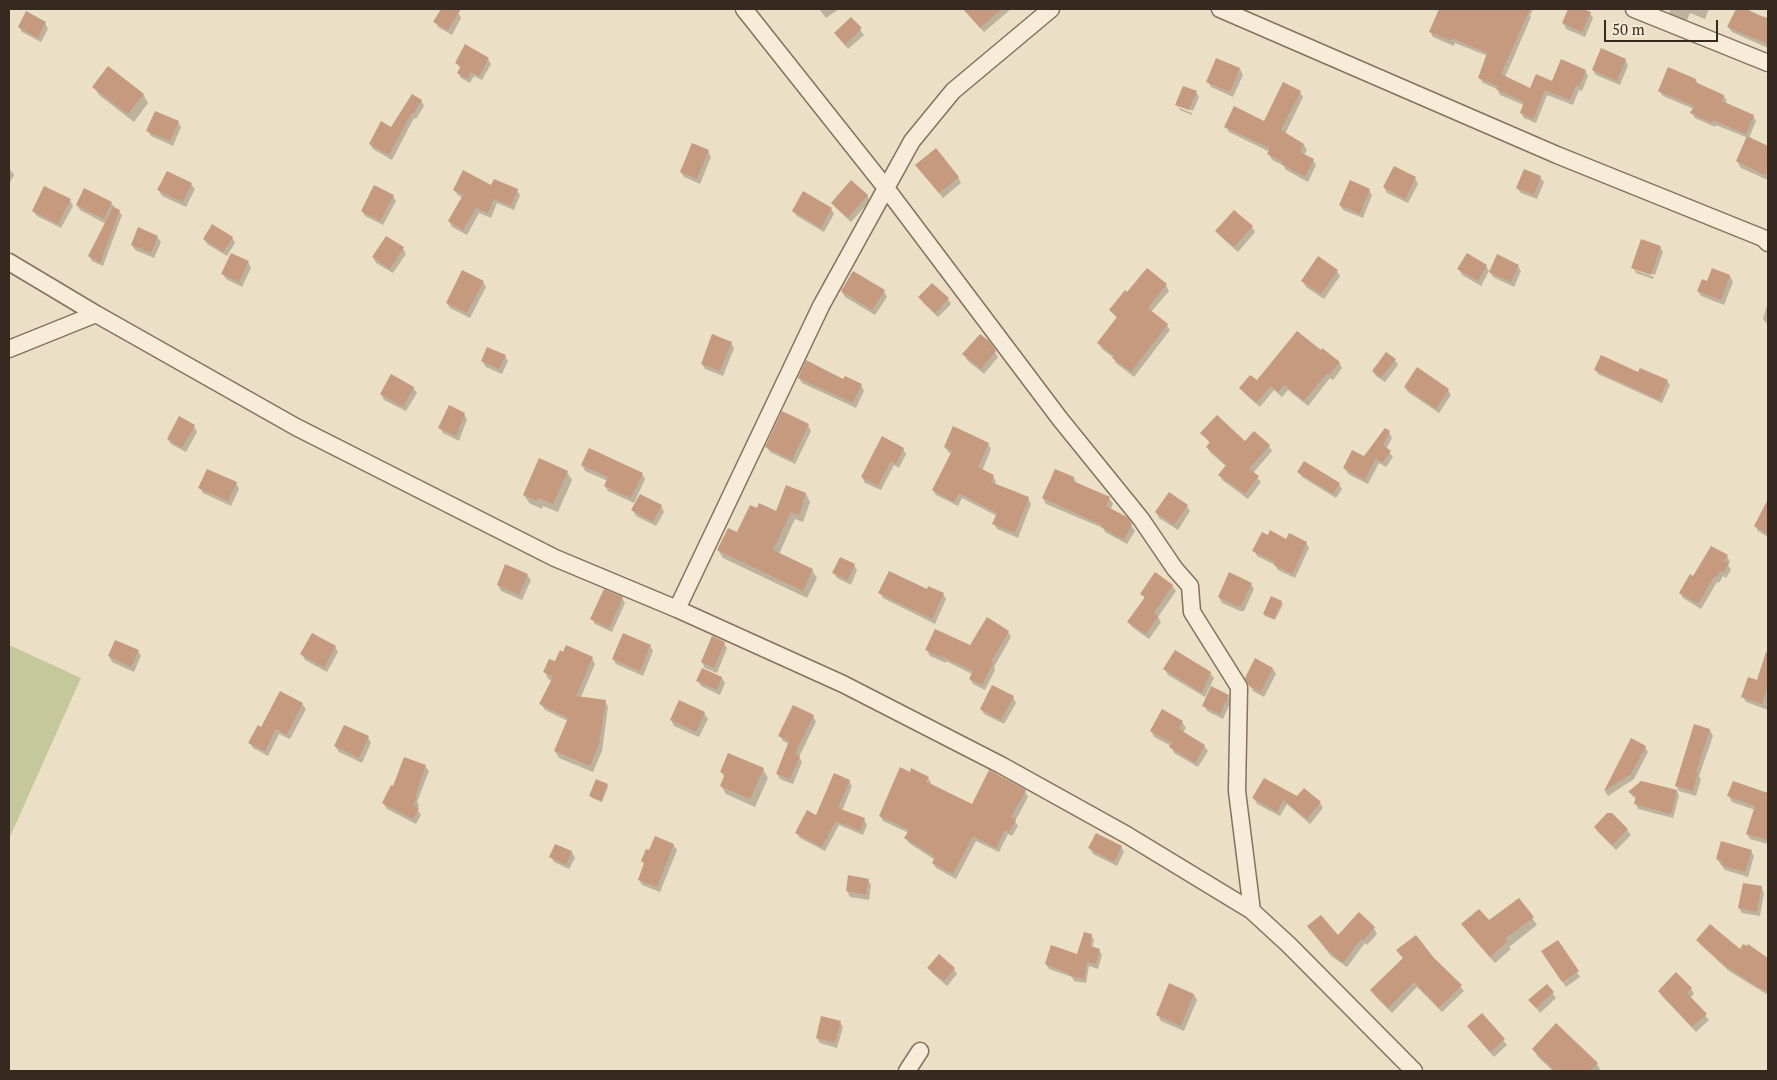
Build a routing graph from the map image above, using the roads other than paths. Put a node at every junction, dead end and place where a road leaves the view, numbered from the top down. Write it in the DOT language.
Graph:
graph roads {
  1 [pos="744,9"];
  2 [pos="1051,9"];
  3 [pos="1220,9"];
  4 [pos="1634,9"];
  5 [pos="1768,63"];
  6 [pos="886,188"];
  7 [pos="1768,243"];
  8 [pos="9,262"];
  9 [pos="96,314"];
  10 [pos="9,349"];
  11 [pos="677,609"];
  12 [pos="1252,911"];
  13 [pos="920,1051"];
  14 [pos="907,1071"];
  15 [pos="1414,1071"];
  1 -- 6 [label="street"];
  2 -- 6 [label="street"];
  3 -- 7 [label="street"];
  4 -- 5 [label="street"];
  6 -- 11 [label="street"];
  6 -- 12 [label="street"];
  8 -- 9 [label="street"];
  9 -- 10 [label="street"];
  9 -- 11 [label="street"];
  11 -- 12 [label="street"];
  12 -- 15 [label="street"];
  13 -- 14 [label="street"];
}
